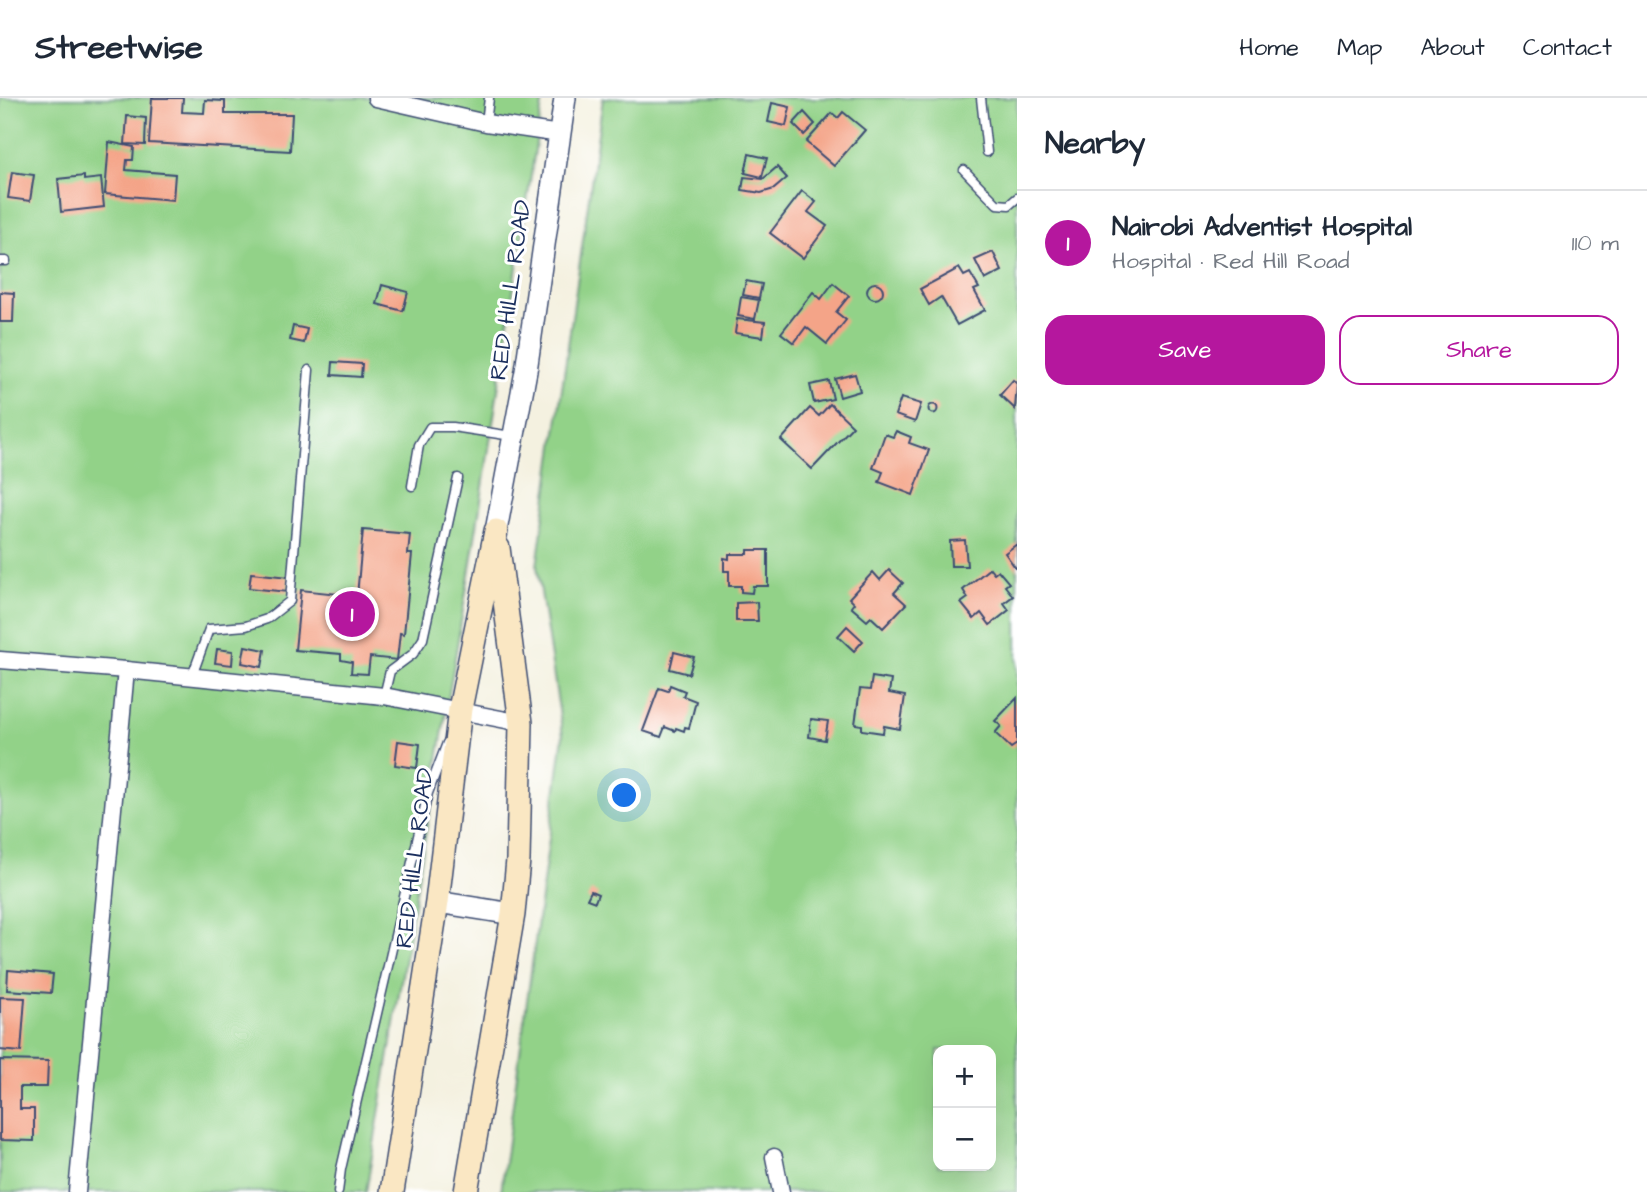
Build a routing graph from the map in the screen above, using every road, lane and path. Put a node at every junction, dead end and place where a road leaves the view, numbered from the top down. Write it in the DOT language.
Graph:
graph roads {
  1 [pos="376,98"];
  2 [pos="489,98"];
  3 [pos="565,98"];
  4 [pos="981,98"];
  5 [pos="486,123"];
  6 [pos="560,134"];
  7 [pos="987,152"];
  8 [pos="964,170"];
  9 [pos="1017,198"];
  10 [pos="309,370"];
  11 [pos="515,437"];
  12 [pos="458,478"];
  13 [pos="412,486"];
  14 [pos="496,531"];
  15 [pos="0,660"];
  16 [pos="126,670"];
  17 [pos="192,676"];
  18 [pos="384,696"];
  19 [pos="460,709"];
  20 [pos="521,723"];
  21 [pos="438,902"];
  22 [pos="513,914"];
  23 [pos="774,1157"];
  24 [pos="77,1192"];
  25 [pos="338,1192"];
  26 [pos="392,1192"];
  27 [pos="466,1192"];
  28 [pos="781,1192"];
  1 -- 5 [label="street"];
  2 -- 5 [label="lane"];
  3 -- 6 [label="street, RED HILL ROAD"];
  4 -- 7 [label="lane"];
  5 -- 6 [label="street"];
  6 -- 11 [label="street, RED HILL ROAD"];
  8 -- 9 [label="lane"];
  10 -- 17 [label="lane"];
  11 -- 13 [label="lane"];
  11 -- 14 [label="street, RED HILL ROAD"];
  12 -- 18 [label="lane"];
  14 -- 19 [label="main road, RED HILL ROAD"];
  14 -- 20 [label="main road, RED HILL ROAD"];
  15 -- 16 [label="street"];
  16 -- 17 [label="street"];
  16 -- 24 [label="street"];
  17 -- 18 [label="street"];
  18 -- 19 [label="street"];
  19 -- 20 [label="street"];
  19 -- 21 [label="main road, RED HILL ROAD"];
  19 -- 25 [label="lane"];
  20 -- 22 [label="main road, RED HILL ROAD"];
  21 -- 22 [label="street"];
  21 -- 26 [label="main road, RED HILL ROAD"];
  22 -- 27 [label="main road, RED HILL ROAD"];
  23 -- 28 [label="street"];
}
